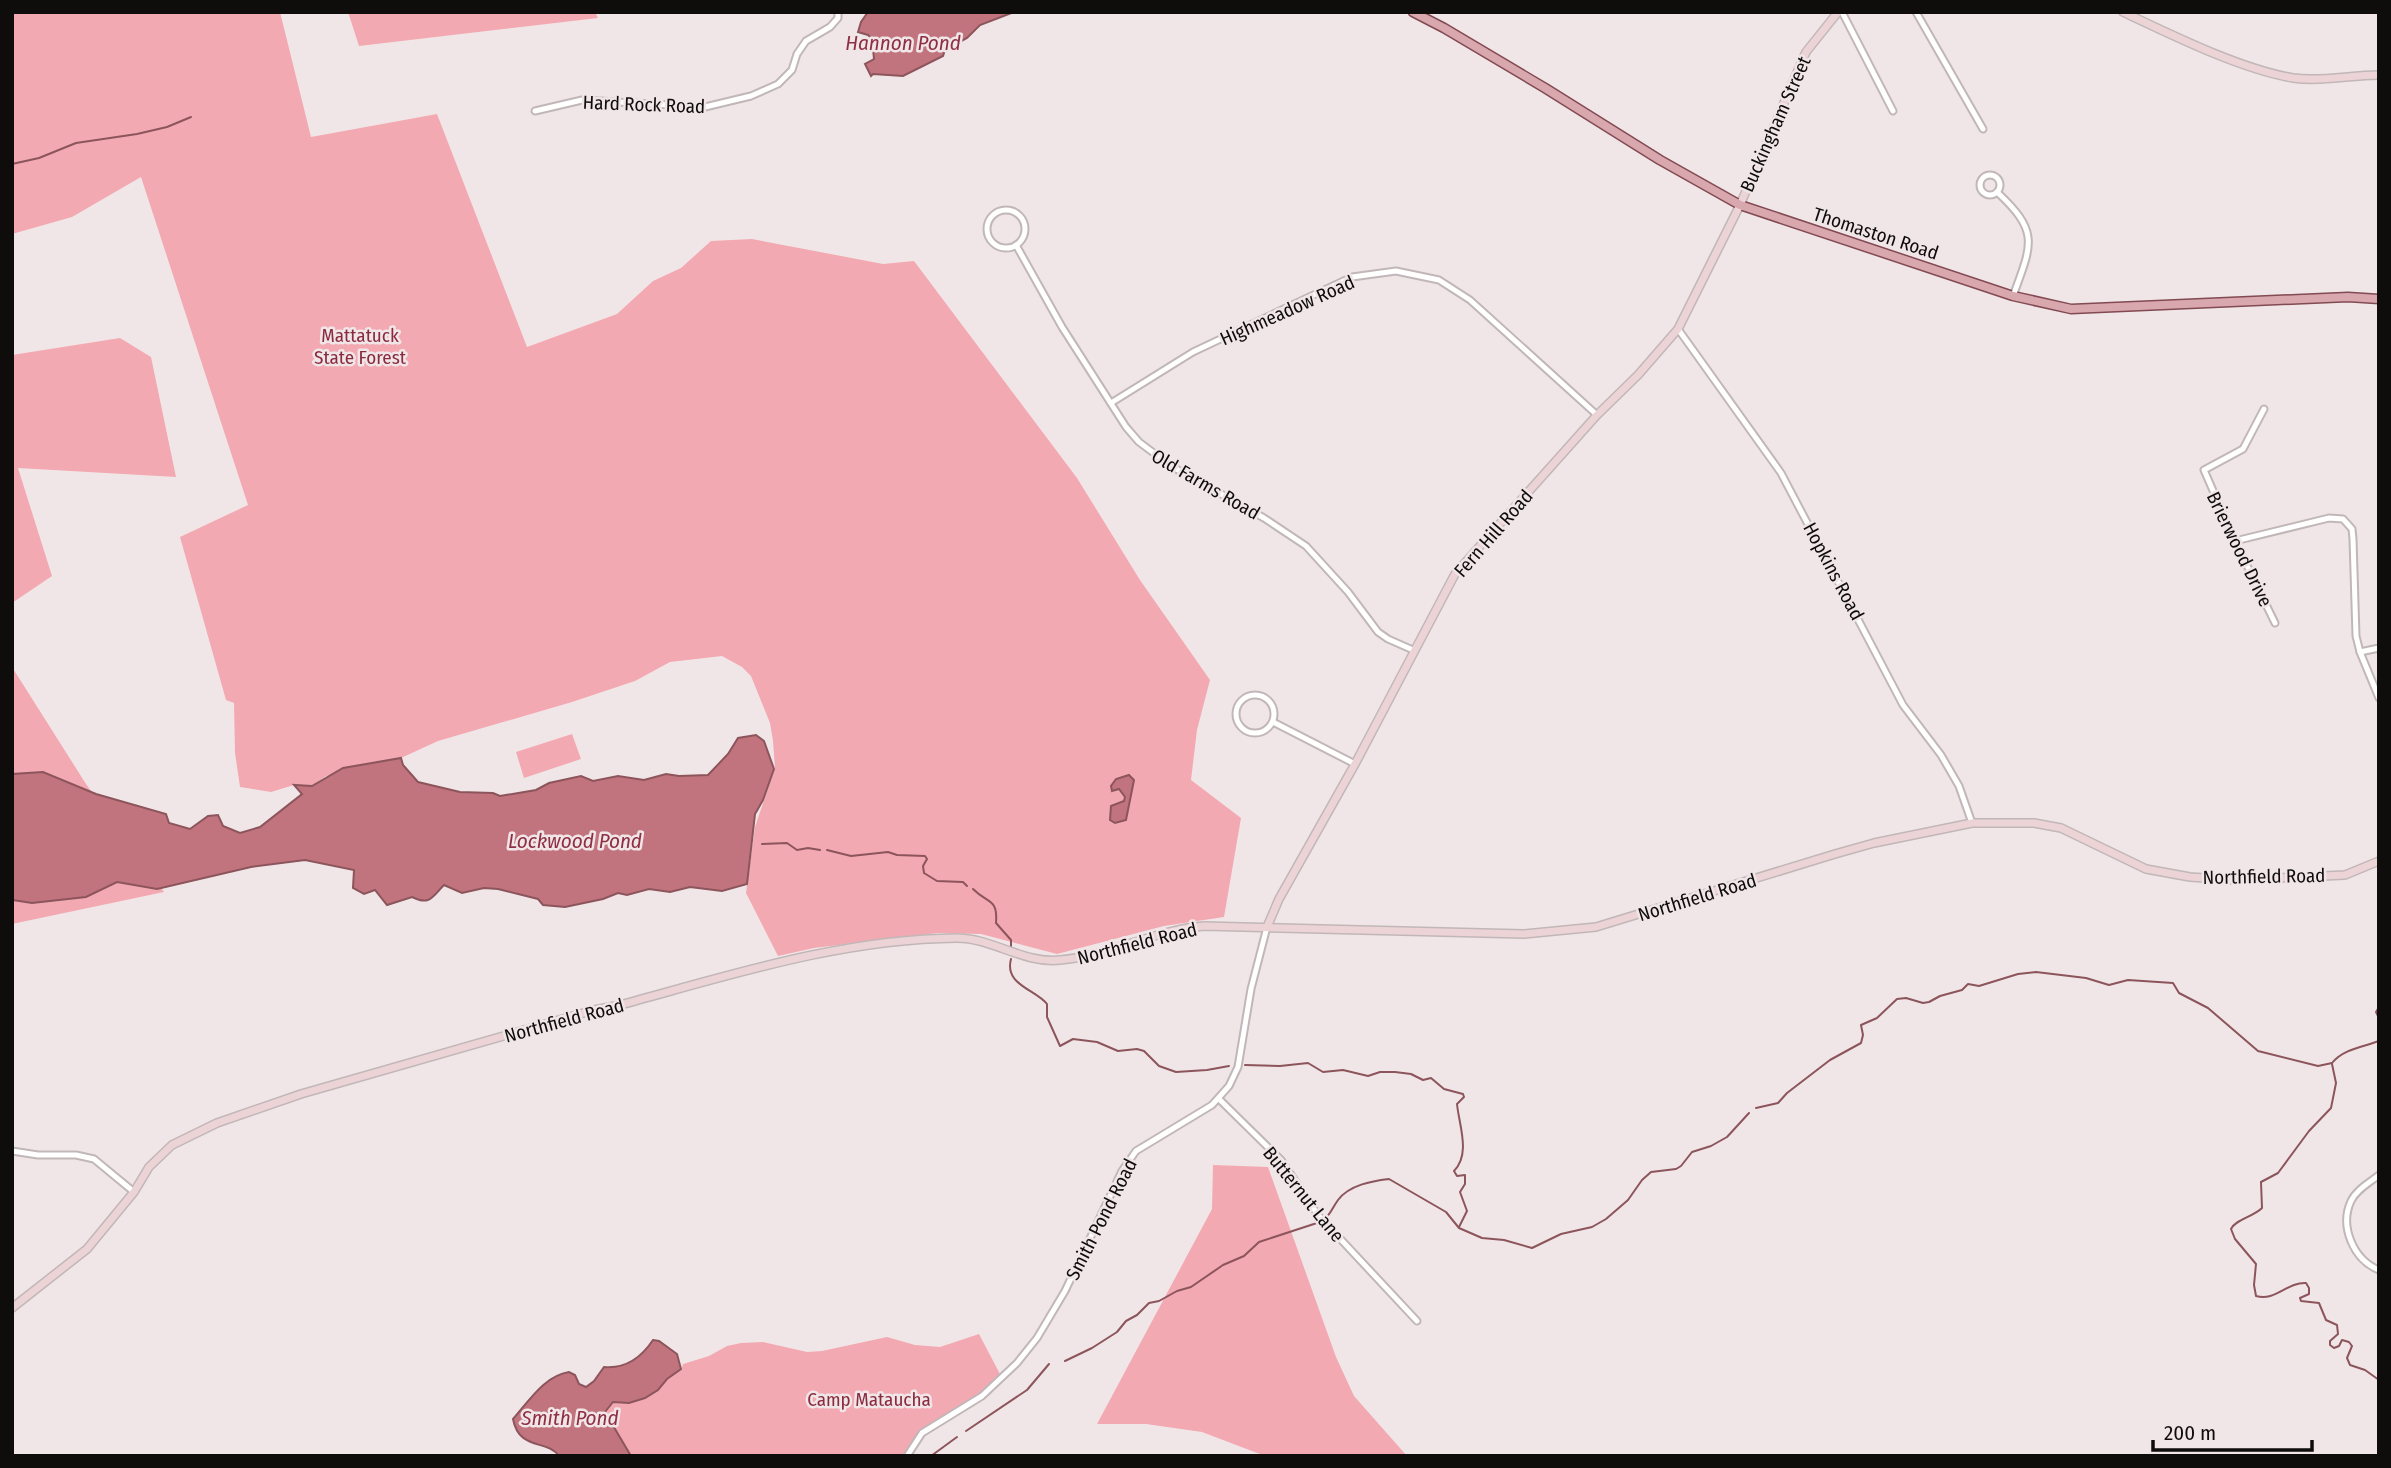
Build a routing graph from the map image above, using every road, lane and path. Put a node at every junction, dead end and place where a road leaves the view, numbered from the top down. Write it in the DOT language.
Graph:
graph roads {
  1 [pos="838,12"];
  2 [pos="1413,12"];
  3 [pos="1840,12"];
  4 [pos="1916,12"];
  5 [pos="2123,12"];
  6 [pos="2379,75"];
  7 [pos="535,111"];
  8 [pos="1893,111"];
  9 [pos="1983,129"];
  10 [pos="1997,192"];
  11 [pos="1740,205"];
  12 [pos="1016,246"];
  13 [pos="2013,296"];
  14 [pos="2379,299"];
  15 [pos="1678,329"];
  16 [pos="1111,404"];
  17 [pos="2264,409"];
  18 [pos="1597,415"];
  19 [pos="2235,541"];
  20 [pos="2275,623"];
  21 [pos="2379,648"];
  22 [pos="1413,650"];
  23 [pos="2360,652"];
  24 [pos="2379,698"];
  25 [pos="1273,722"];
  26 [pos="1355,764"];
  27 [pos="1972,823"];
  28 [pos="2379,861"];
  29 [pos="1268,927"];
  30 [pos="1219,1099"];
  31 [pos="12,1151"];
  32 [pos="2379,1175"];
  33 [pos="134,1192"];
  34 [pos="2379,1270"];
  35 [pos="12,1308"];
  36 [pos="1417,1321"];
  37 [pos="907,1456"];
  1 -- 7 [label="street, Hard Rock Road"];
  2 -- 11 [label="main road, Thomaston Road"];
  3 -- 8 [label="street"];
  3 -- 11 [label="street, Buckingham Street"];
  4 -- 9 [label="street"];
  5 -- 6 [label="street"];
  10 -- 13 [label="street"];
  11 -- 13 [label="main road, Thomaston Road"];
  11 -- 15 [label="street, Fern Hill Road"];
  12 -- 12 [label="street"];
  12 -- 16 [label="street, Old Farms Road"];
  13 -- 14 [label="main road, Thomaston Road"];
  15 -- 18 [label="street, Fern Hill Road"];
  15 -- 27 [label="street, Hopkins Road"];
  16 -- 18 [label="street, Highmeadow Road"];
  16 -- 22 [label="street, Old Farms Road"];
  17 -- 19 [label="street, Brierwood Drive"];
  18 -- 22 [label="street, Fern Hill Road"];
  19 -- 20 [label="street, Brierwood Drive"];
  19 -- 23 [label="street"];
  21 -- 23 [label="street"];
  22 -- 26 [label="street, Fern Hill Road"];
  23 -- 24 [label="street"];
  25 -- 25 [label="street"];
  25 -- 26 [label="street"];
  26 -- 29 [label="street, Fern Hill Road"];
  27 -- 28 [label="street, Northfield Road"];
  27 -- 29 [label="street, Northfield Road"];
  29 -- 30 [label="street, Smith Pond Road"];
  29 -- 33 [label="street, Northfield Road"];
  30 -- 36 [label="street, Butternut Lane"];
  30 -- 37 [label="street, Smith Pond Road"];
  31 -- 33 [label="street"];
  32 -- 34 [label="street"];
  33 -- 35 [label="street, Northfield Road"];
}
